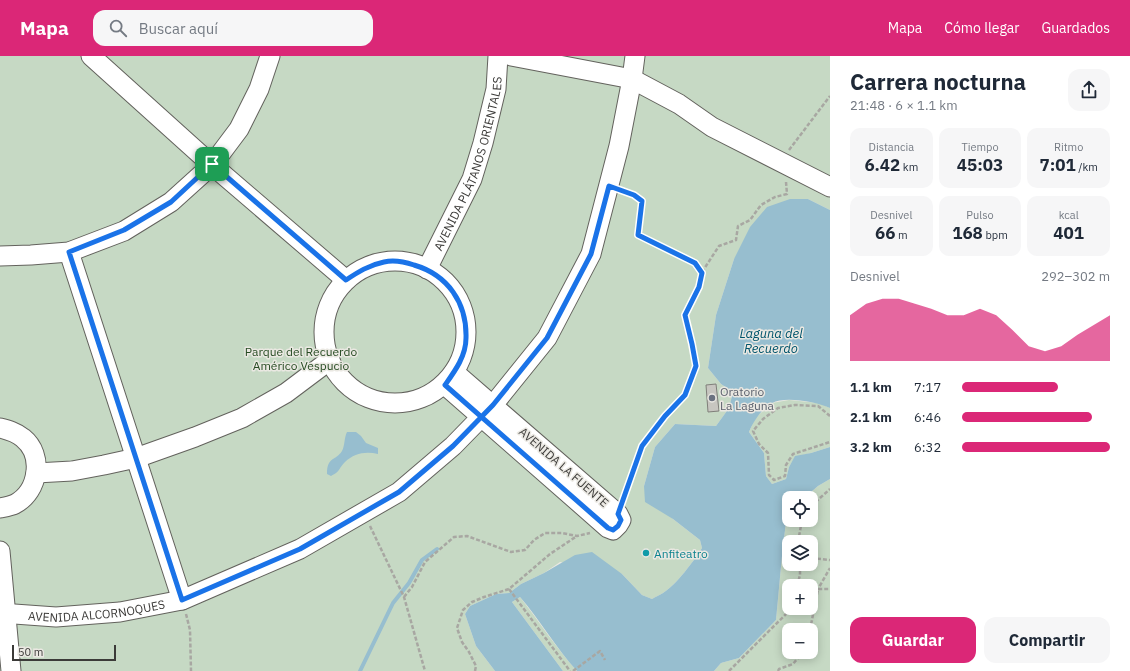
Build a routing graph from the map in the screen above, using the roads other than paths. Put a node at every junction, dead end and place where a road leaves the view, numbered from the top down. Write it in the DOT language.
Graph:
graph roads {
  1 [pos="91,56"];
  2 [pos="270,56"];
  3 [pos="498,56"];
  4 [pos="511,56"];
  5 [pos="635,56"];
  6 [pos="632,79"];
  7 [pos="212,164"];
  8 [pos="830,187"];
  9 [pos="69,252"];
  10 [pos="0,256"];
  11 [pos="427,269"];
  12 [pos="346,280"];
  13 [pos="330,360"];
  14 [pos="450,378"];
  15 [pos="487,412"];
  16 [pos="0,428"];
  17 [pos="136,458"];
  18 [pos="36,473"];
  19 [pos="0,508"];
  20 [pos="613,521"];
  21 [pos="0,551"];
  22 [pos="182,600"];
  23 [pos="2,613"];
  24 [pos="10,671"];
  1 -- 7 [label="lane"];
  2 -- 7 [label="lane"];
  3 -- 11 [label="lane, AVENIDA PLÁTANOS ORIENTALES"];
  4 -- 6 [label="lane"];
  5 -- 6 [label="lane, AVENIDA ALCORNOQUES"];
  6 -- 8 [label="lane"];
  6 -- 15 [label="lane, AVENIDA ALCORNOQUES"];
  7 -- 9 [label="lane"];
  7 -- 12 [label="lane"];
  9 -- 10 [label="lane"];
  9 -- 17 [label="lane"];
  11 -- 12 [label="lane"];
  11 -- 14 [label="lane"];
  12 -- 13 [label="lane"];
  13 -- 14 [label="lane"];
  13 -- 17 [label="lane"];
  14 -- 15 [label="lane, AVENIDA LA FUENTE"];
  15 -- 20 [label="lane, AVENIDA LA FUENTE"];
  15 -- 22 [label="lane, AVENIDA ALCORNOQUES"];
  16 -- 18 [label="lane"];
  17 -- 18 [label="lane"];
  17 -- 22 [label="lane"];
  18 -- 19 [label="lane"];
  21 -- 23 [label="lane"];
  22 -- 23 [label="lane, AVENIDA ALCORNOQUES"];
  23 -- 24 [label="lane"];
}
